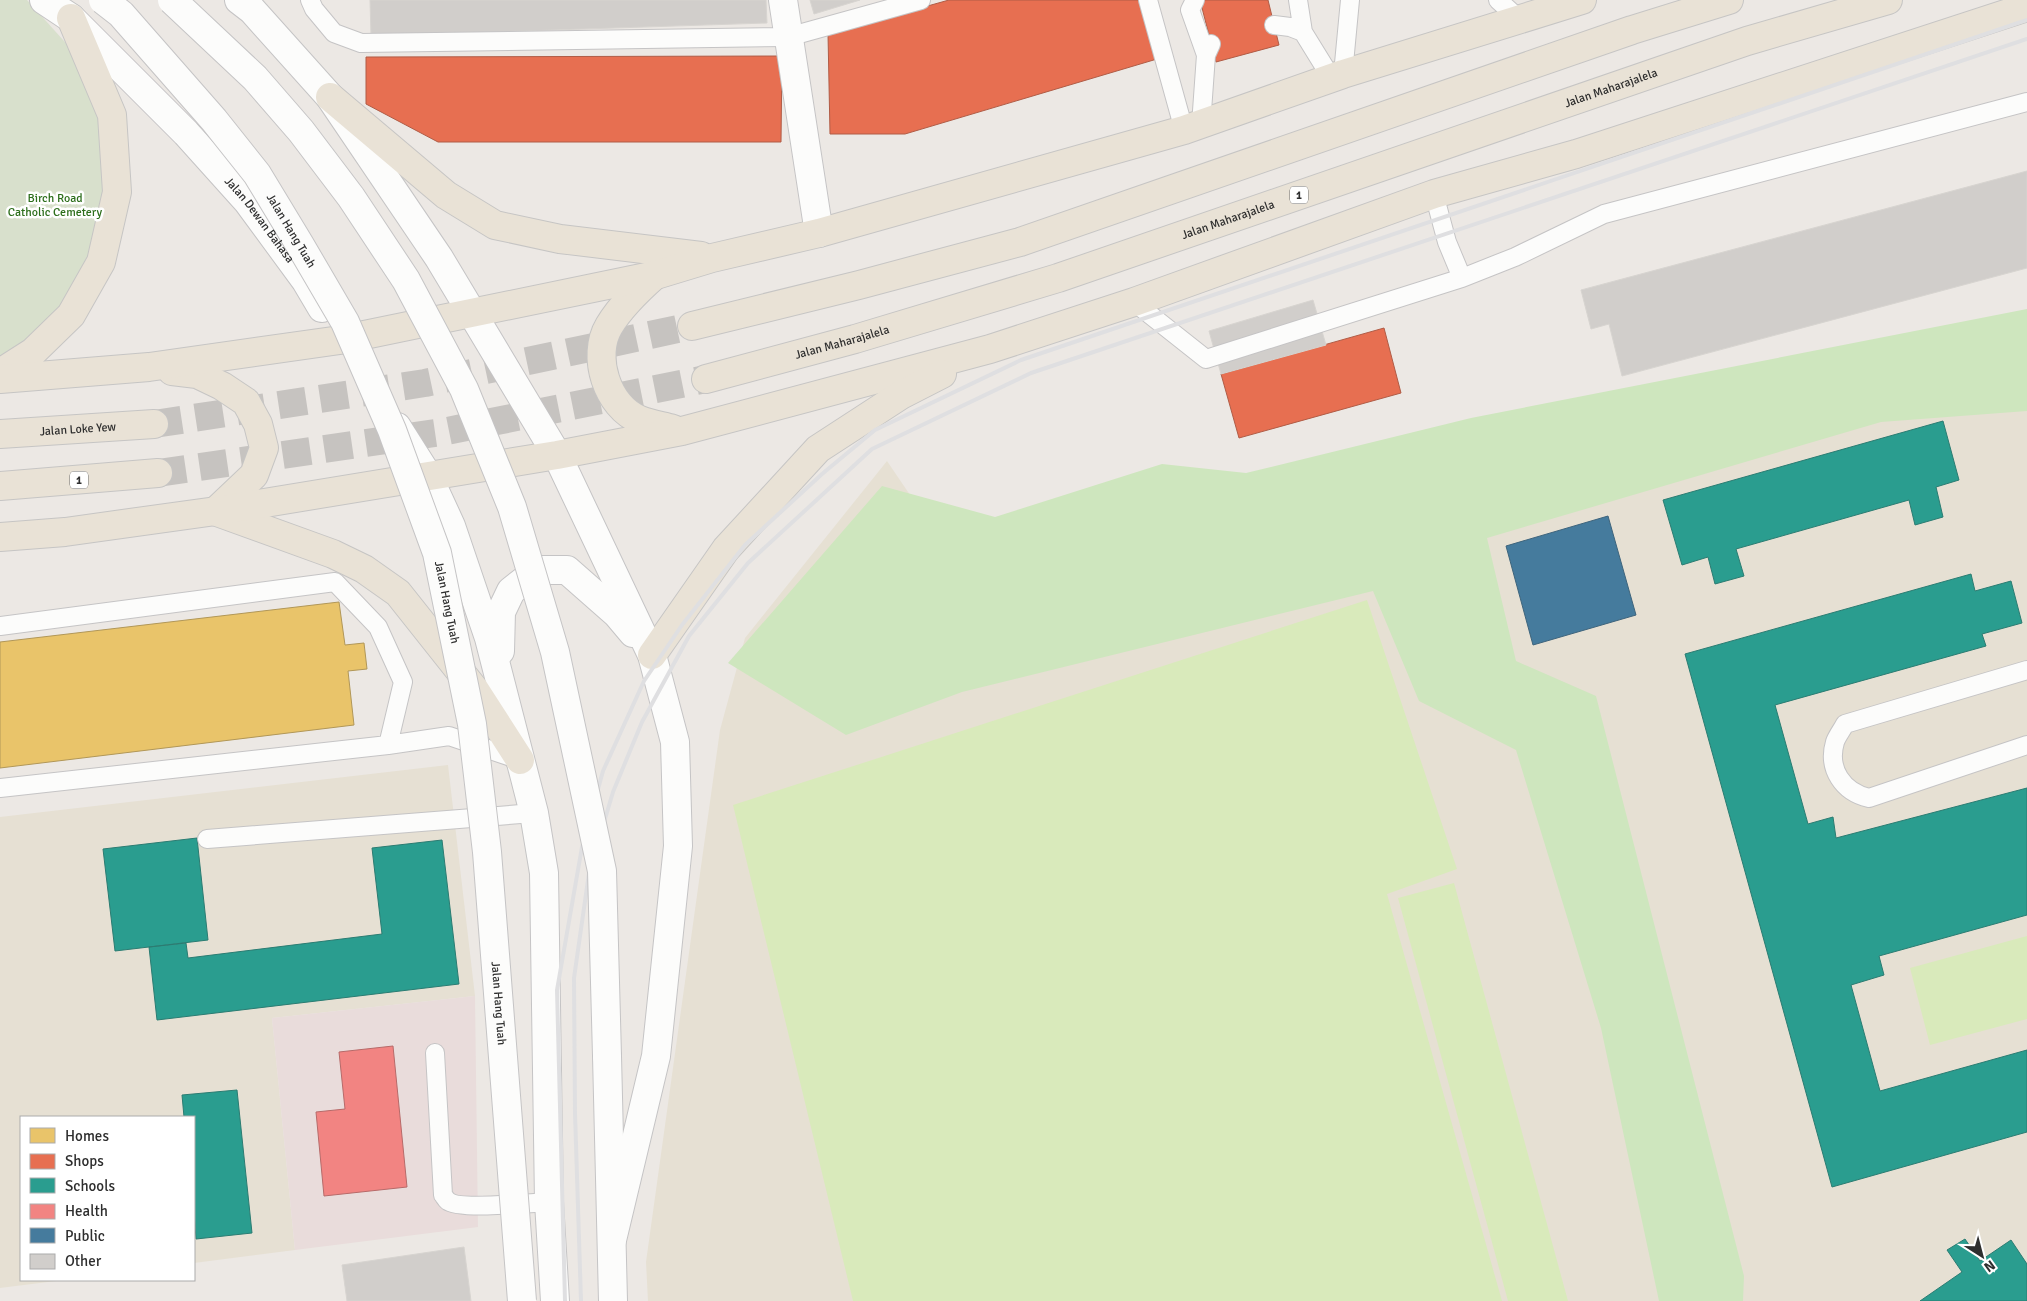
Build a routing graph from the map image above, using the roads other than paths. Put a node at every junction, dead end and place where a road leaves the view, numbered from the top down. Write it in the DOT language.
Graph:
graph roads {
  1 [pos="44,0"];
  2 [pos="103,0"];
  3 [pos="172,0"];
  4 [pos="239,0"];
  5 [pos="310,0"];
  6 [pos="783,0"];
  7 [pos="921,0"];
  8 [pos="1148,0"];
  9 [pos="1195,0"];
  10 [pos="1298,0"];
  11 [pos="1350,0"];
  12 [pos="1498,0"];
  13 [pos="1729,0"];
  14 [pos="1888,0"];
  15 [pos="1569,2"];
  16 [pos="2027,7"];
  17 [pos="71,18"];
  18 [pos="1519,19"];
  19 [pos="1274,25"];
  20 [pos="1302,32"];
  21 [pos="788,38"];
  22 [pos="1337,76"];
  23 [pos="330,97"];
  24 [pos="2027,102"];
  25 [pos="1193,127"];
  26 [pos="1434,194"];
  27 [pos="819,233"];
  28 [pos="712,258"];
  29 [pos="656,274"];
  30 [pos="1462,278"];
  31 [pos="1134,302"];
  32 [pos="471,312"];
  33 [pos="692,326"];
  34 [pos="340,340"];
  35 [pos="990,349"];
  36 [pos="149,367"];
  37 [pos="0,373"];
  38 [pos="0,379"];
  39 [pos="706,379"];
  40 [pos="154,424"];
  41 [pos="682,432"];
  42 [pos="0,434"];
  43 [pos="557,455"];
  44 [pos="158,473"];
  45 [pos="428,476"];
  46 [pos="0,486"];
  47 [pos="216,511"];
  48 [pos="0,537"];
  49 [pos="0,626"];
  50 [pos="652,655"];
  51 [pos="2027,670"];
  52 [pos="499,678"];
  53 [pos="388,745"];
  54 [pos="2027,746"];
  55 [pos="520,760"];
  56 [pos="0,788"];
  57 [pos="534,813"];
  58 [pos="207,839"];
  59 [pos="434,1053"];
  60 [pos="549,1202"];
  61 [pos="612,1240"];
  62 [pos="522,1301"];
  63 [pos="555,1301"];
  64 [pos="613,1301"];
  1 -- 17 [label="main road, Jalan Dewan Bahasa"];
  2 -- 62 [label="main road, Jalan Hang Tuah, bridge"];
  3 -- 61 [label="main road, bridge"];
  4 -- 23 [label="main road"];
  5 -- 21 [label="lane"];
  6 -- 21 [label="main road"];
  7 -- 21 [label="lane"];
  8 -- 25 [label="lane"];
  9 -- 25 [label="lane"];
  10 -- 20 [label="lane"];
  11 -- 22 [label="lane"];
  12 -- 18 [label="lane"];
  13 -- 33 [label="highway"];
  14 -- 39 [label="highway, Jalan Maharajalela / 1"];
  15 -- 18 [label="highway"];
  16 -- 26 [label="highway"];
  17 -- 34 [label="main road, Jalan Dewan Bahasa"];
  17 -- 37 [label="highway"];
  18 -- 22 [label="highway"];
  19 -- 20 [label="lane"];
  20 -- 22 [label="lane"];
  21 -- 27 [label="main road"];
  22 -- 25 [label="highway"];
  23 -- 28 [label="highway"];
  23 -- 32 [label="main road"];
  24 -- 30 [label="lane"];
  25 -- 27 [label="highway"];
  26 -- 30 [label="lane"];
  26 -- 31 [label="highway"];
  27 -- 28 [label="highway"];
  28 -- 29 [label="highway"];
  29 -- 32 [label="highway"];
  29 -- 41 [label="highway"];
  30 -- 31 [label="lane"];
  31 -- 35 [label="highway"];
  32 -- 34 [label="highway"];
  32 -- 43 [label="main road"];
  34 -- 36 [label="highway"];
  34 -- 45 [label="main road, Jalan Dewan Bahasa"];
  35 -- 41 [label="highway"];
  35 -- 50 [label="highway"];
  36 -- 38 [label="highway"];
  36 -- 47 [label="highway"];
  40 -- 42 [label="highway, Jalan Loke Yew"];
  41 -- 43 [label="highway"];
  43 -- 45 [label="highway"];
  43 -- 50 [label="main road"];
  44 -- 46 [label="highway, 1"];
  45 -- 47 [label="highway"];
  45 -- 52 [label="main road, Jalan Hang Tuah"];
  47 -- 48 [label="highway"];
  47 -- 55 [label="highway"];
  49 -- 53 [label="lane"];
  50 -- 52 [label="main road"];
  50 -- 61 [label="main road"];
  51 -- 54 [label="lane"];
  52 -- 55 [label="main road, Jalan Hang Tuah"];
  53 -- 55 [label="lane"];
  53 -- 56 [label="lane"];
  55 -- 57 [label="main road, Jalan Hang Tuah"];
  57 -- 58 [label="lane"];
  57 -- 60 [label="main road, Jalan Hang Tuah"];
  59 -- 60 [label="lane"];
  60 -- 63 [label="main road, Jalan Hang Tuah"];
  61 -- 64 [label="main road"];
}
